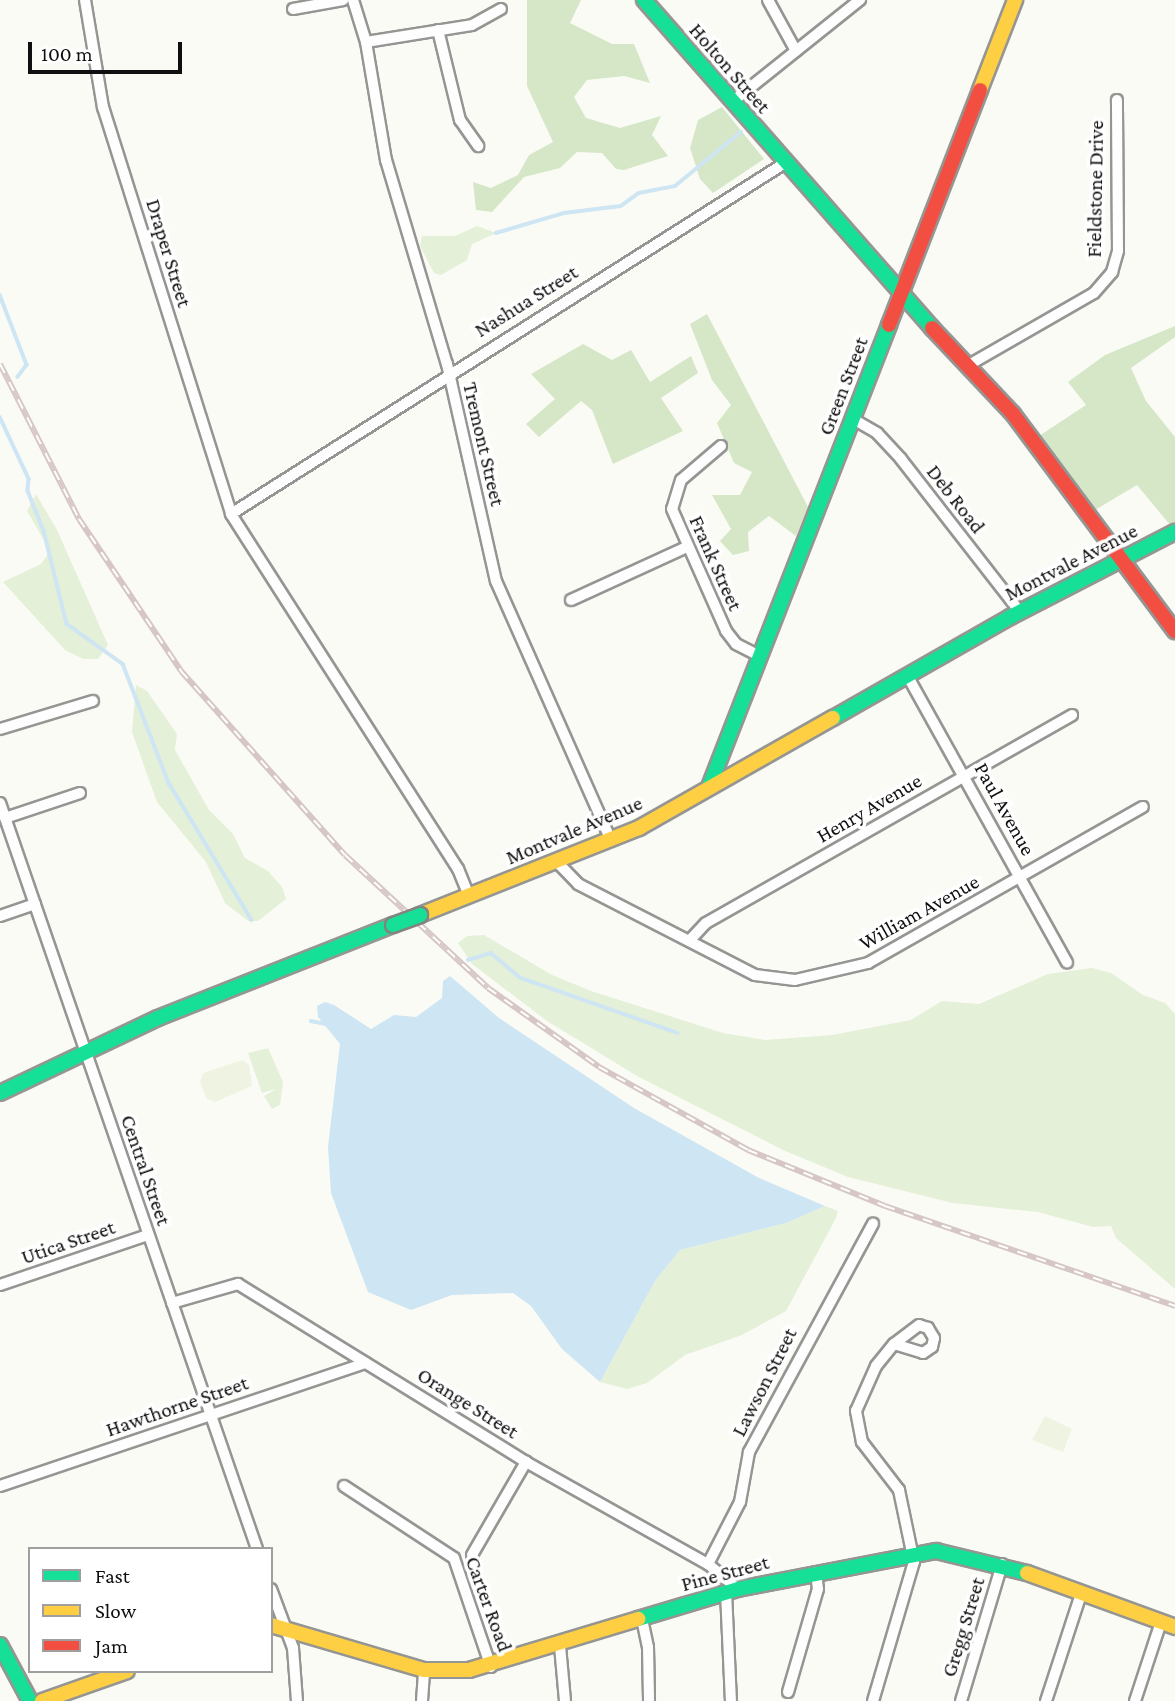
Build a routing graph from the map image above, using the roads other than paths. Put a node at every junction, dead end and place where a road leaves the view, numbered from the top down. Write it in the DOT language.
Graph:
graph roads {
  1 [pos="85,0"];
  2 [pos="343,0"];
  3 [pos="353,0"];
  4 [pos="644,0"];
  5 [pos="768,0"];
  6 [pos="860,0"];
  7 [pos="1015,0"];
  8 [pos="293,9"];
  9 [pos="501,9"];
  10 [pos="438,30"];
  11 [pos="366,42"];
  12 [pos="796,51"];
  13 [pos="1117,100"];
  14 [pos="732,102"];
  15 [pos="478,146"];
  16 [pos="785,163"];
  17 [pos="902,295"];
  18 [pos="967,366"];
  19 [pos="449,375"];
  20 [pos="853,419"];
  21 [pos="721,446"];
  22 [pos="231,514"];
  23 [pos="1175,532"];
  24 [pos="687,547"];
  25 [pos="1122,559"];
  26 [pos="571,600"];
  27 [pos="1020,612"];
  28 [pos="1175,631"];
  29 [pos="760,656"];
  30 [pos="907,675"];
  31 [pos="93,701"];
  32 [pos="1072,715"];
  33 [pos="0,729"];
  34 [pos="964,776"];
  35 [pos="709,787"];
  36 [pos="80,793"];
  37 [pos="1143,807"];
  38 [pos="2,811"];
  39 [pos="611,841"];
  40 [pos="557,862"];
  41 [pos="1021,877"];
  42 [pos="469,896"];
  43 [pos="34,904"];
  44 [pos="0,916"];
  45 [pos="690,940"];
  46 [pos="1067,963"];
  47 [pos="86,1050"];
  48 [pos="0,1093"];
  49 [pos="873,1224"];
  50 [pos="148,1235"];
  51 [pos="0,1285"];
  52 [pos="172,1303"];
  53 [pos="894,1344"];
  54 [pos="366,1363"];
  55 [pos="210,1415"];
  56 [pos="526,1462"];
  57 [pos="0,1486"];
  58 [pos="344,1486"];
  59 [pos="256,1547"];
  60 [pos="913,1553"];
  61 [pos="472,1555"];
  62 [pos="708,1564"];
  63 [pos="1002,1564"];
  64 [pos="816,1572"];
  65 [pos="732,1590"];
  66 [pos="1081,1594"];
  67 [pos="273,1598"];
  68 [pos="642,1619"];
  69 [pos="1168,1625"];
  70 [pos="279,1627"];
  71 [pos="0,1645"];
  72 [pos="560,1646"];
  73 [pos="491,1667"];
  74 [pos="424,1670"];
  75 [pos="121,1673"];
  76 [pos="788,1692"];
  77 [pos="30,1701"];
  78 [pos="42,1701"];
  79 [pos="297,1701"];
  80 [pos="422,1701"];
  81 [pos="565,1701"];
  82 [pos="649,1701"];
  83 [pos="731,1701"];
  84 [pos="873,1701"];
  85 [pos="961,1701"];
  86 [pos="1046,1701"];
  87 [pos="1135,1701"];
  1 -- 22 [label="street, Draper Street"];
  2 -- 8 [label="street"];
  3 -- 11 [label="street, Tremont Street"];
  4 -- 14 [label="street, Holton Street"];
  5 -- 12 [label="street"];
  6 -- 12 [label="street"];
  7 -- 17 [label="street, Green Street"];
  9 -- 10 [label="street"];
  10 -- 11 [label="street"];
  10 -- 15 [label="street"];
  11 -- 19 [label="street, Tremont Street"];
  12 -- 14 [label="street"];
  13 -- 18 [label="street, Fieldstone Drive"];
  14 -- 16 [label="street, Holton Street"];
  16 -- 17 [label="street"];
  16 -- 19 [label="street, Nashua Street"];
  17 -- 18 [label="street"];
  17 -- 20 [label="street, Green Street"];
  18 -- 25 [label="street"];
  19 -- 22 [label="street, Nashua Street"];
  19 -- 39 [label="street, Tremont Street"];
  20 -- 27 [label="street, Deb Road"];
  20 -- 29 [label="street, Green Street"];
  21 -- 24 [label="street, Frank Street"];
  22 -- 42 [label="street"];
  23 -- 25 [label="street, Montvale Avenue"];
  24 -- 26 [label="street"];
  24 -- 29 [label="street, Frank Street"];
  25 -- 27 [label="street, Montvale Avenue"];
  25 -- 28 [label="street"];
  27 -- 30 [label="street, Montvale Avenue"];
  29 -- 35 [label="street, Green Street"];
  30 -- 34 [label="street, Paul Avenue"];
  30 -- 35 [label="street, Montvale Avenue"];
  31 -- 33 [label="street"];
  32 -- 34 [label="street, Henry Avenue"];
  34 -- 41 [label="street, Paul Avenue"];
  34 -- 45 [label="street, Henry Avenue"];
  35 -- 39 [label="street, Montvale Avenue"];
  36 -- 38 [label="street"];
  37 -- 41 [label="street, William Avenue"];
  38 -- 43 [label="street, Central Street"];
  39 -- 40 [label="street, Montvale Avenue"];
  40 -- 42 [label="street, Montvale Avenue"];
  40 -- 45 [label="street, William Avenue"];
  41 -- 45 [label="street, William Avenue"];
  41 -- 46 [label="street, Paul Avenue"];
  42 -- 47 [label="street, Montvale Avenue, bridge"];
  43 -- 44 [label="street"];
  43 -- 47 [label="street, Central Street"];
  47 -- 48 [label="street, Montvale Avenue"];
  47 -- 50 [label="street, Central Street"];
  49 -- 62 [label="street, Lawson Street"];
  50 -- 51 [label="street, Utica Street"];
  50 -- 52 [label="street, Central Street"];
  52 -- 54 [label="street, Orange Street"];
  52 -- 55 [label="street, Central Street"];
  53 -- 60 [label="street"];
  54 -- 55 [label="street, Hawthorne Street"];
  54 -- 56 [label="street, Orange Street"];
  55 -- 57 [label="street, Hawthorne Street"];
  55 -- 59 [label="street, Central Street"];
  56 -- 61 [label="street"];
  56 -- 62 [label="street, Orange Street"];
  58 -- 73 [label="street, Carter Road"];
  60 -- 63 [label="street, Pine Street"];
  60 -- 64 [label="street, Pine Street"];
  60 -- 84 [label="street"];
  62 -- 65 [label="street, Orange Street"];
  63 -- 66 [label="street, Pine Street"];
  63 -- 85 [label="street, Gregg Street"];
  64 -- 65 [label="street, Pine Street"];
  64 -- 76 [label="street"];
  65 -- 68 [label="street, Pine Street"];
  65 -- 83 [label="street"];
  66 -- 69 [label="street, Pine Street"];
  66 -- 86 [label="street"];
  67 -- 70 [label="street"];
  68 -- 72 [label="street, Pine Street"];
  68 -- 82 [label="street"];
  69 -- 87 [label="street"];
  70 -- 74 [label="street, Pine Street"];
  70 -- 79 [label="street"];
  71 -- 77 [label="street"];
  72 -- 73 [label="street, Pine Street"];
  72 -- 81 [label="street"];
  73 -- 74 [label="street, Pine Street"];
  74 -- 80 [label="street"];
  75 -- 78 [label="street"];
}
